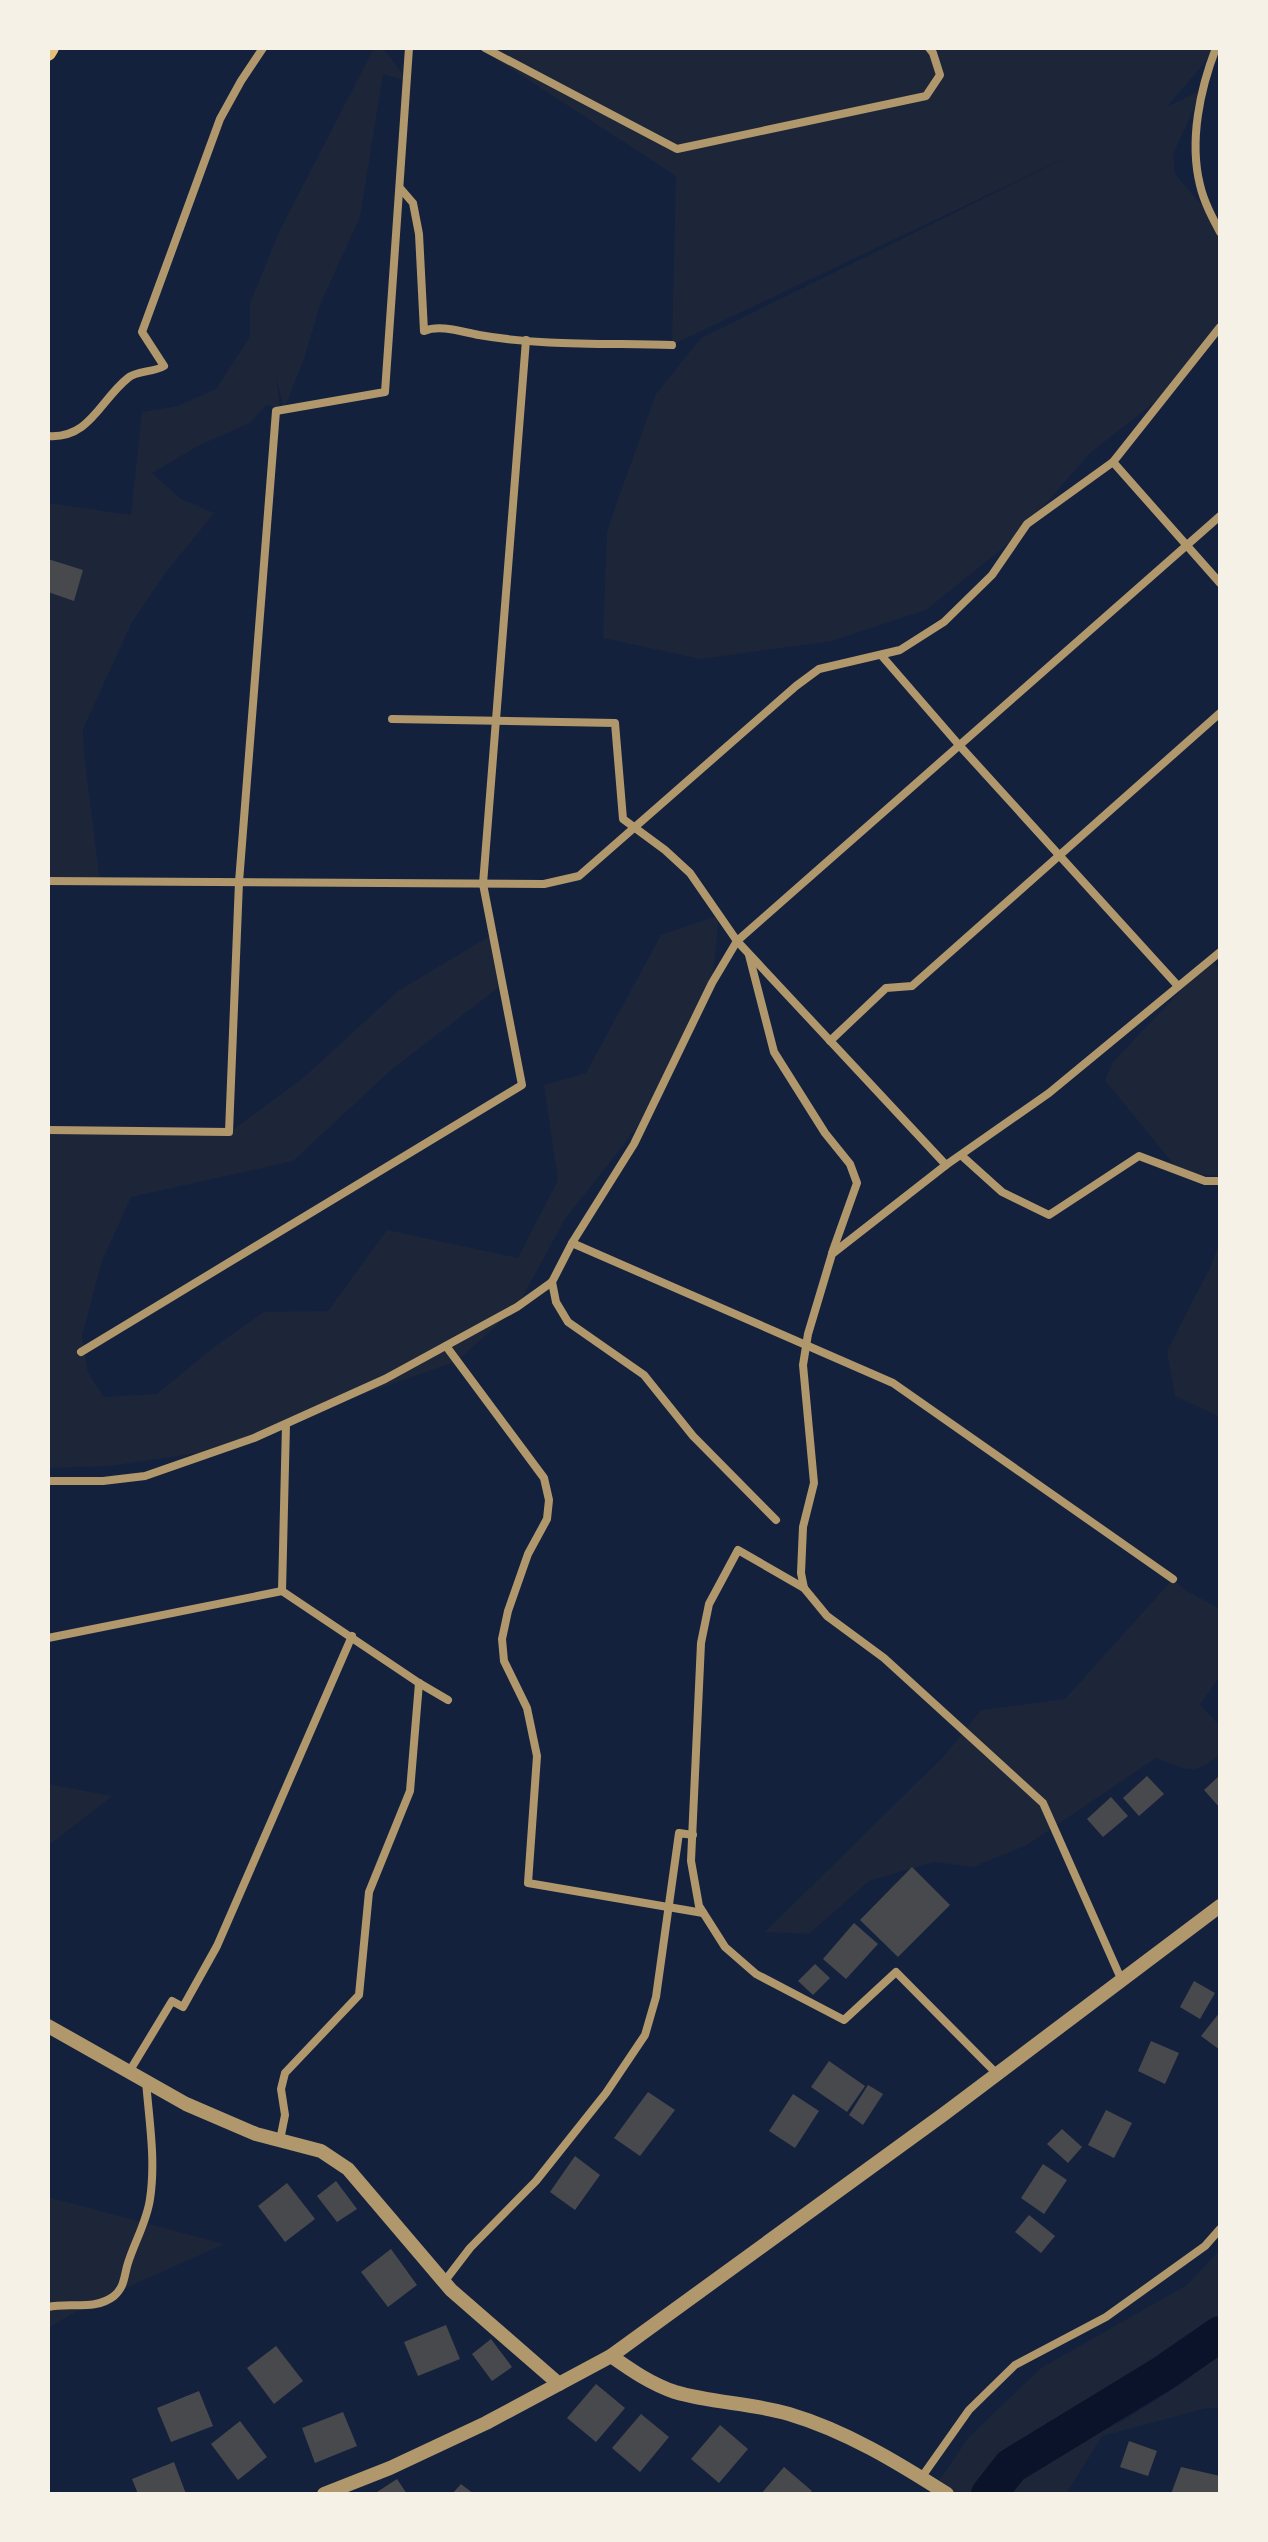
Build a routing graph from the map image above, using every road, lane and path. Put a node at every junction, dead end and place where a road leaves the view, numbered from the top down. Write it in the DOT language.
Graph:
graph roads {
  1 [pos="51,48"];
  2 [pos="263,48"];
  3 [pos="409,48"];
  4 [pos="485,48"];
  5 [pos="929,48"];
  6 [pos="1216,48"];
  7 [pos="48,53"];
  8 [pos="400,188"];
  9 [pos="1220,232"];
  10 [pos="1220,327"];
  11 [pos="526,340"];
  12 [pos="672,345"];
  13 [pos="48,436"];
  14 [pos="1113,462"];
  15 [pos="1220,516"];
  16 [pos="1187,546"];
  17 [pos="1220,583"];
  18 [pos="881,655"];
  19 [pos="1220,713"];
  20 [pos="392,719"];
  21 [pos="496,721"];
  22 [pos="959,745"];
  23 [pos="634,827"];
  24 [pos="1059,855"];
  25 [pos="48,881"];
  26 [pos="239,882"];
  27 [pos="483,884"];
  28 [pos="737,941"];
  29 [pos="1220,952"];
  30 [pos="749,953"];
  31 [pos="1178,986"];
  32 [pos="830,1041"];
  33 [pos="48,1130"];
  34 [pos="962,1156"];
  35 [pos="946,1165"];
  36 [pos="1220,1181"];
  37 [pos="572,1243"];
  38 [pos="832,1254"];
  39 [pos="552,1282"];
  40 [pos="446,1346"];
  41 [pos="805,1347"];
  42 [pos="81,1352"];
  43 [pos="286,1424"];
  44 [pos="48,1481"];
  45 [pos="776,1520"];
  46 [pos="1173,1579"];
  47 [pos="804,1588"];
  48 [pos="282,1591"];
  49 [pos="352,1636"];
  50 [pos="48,1638"];
  51 [pos="419,1683"];
  52 [pos="448,1700"];
  53 [pos="693,1835"];
  54 [pos="1220,1906"];
  55 [pos="669,1907"];
  56 [pos="703,1913"];
  57 [pos="1122,1981"];
  58 [pos="48,2026"];
  59 [pos="129,2072"];
  60 [pos="997,2074"];
  61 [pos="146,2081"];
  62 [pos="280,2140"];
  63 [pos="1220,2229"];
  64 [pos="444,2282"];
  65 [pos="48,2307"];
  66 [pos="611,2356"];
  67 [pos="559,2384"];
  68 [pos="921,2478"];
  69 [pos="355,2488"];
  70 [pos="324,2494"];
  71 [pos="947,2494"];
  1 -- 7 [label="main road"];
  2 -- 13 [label="street"];
  3 -- 8 [label="street"];
  4 -- 5 [label="street"];
  6 -- 9 [label="street"];
  8 -- 11 [label="street"];
  8 -- 26 [label="street"];
  10 -- 14 [label="street"];
  11 -- 12 [label="street"];
  11 -- 21 [label="street"];
  14 -- 16 [label="street"];
  14 -- 18 [label="street"];
  15 -- 16 [label="street"];
  16 -- 17 [label="street"];
  16 -- 22 [label="street"];
  18 -- 22 [label="street"];
  18 -- 23 [label="street"];
  19 -- 24 [label="street"];
  20 -- 21 [label="street"];
  21 -- 23 [label="street"];
  21 -- 27 [label="street"];
  22 -- 24 [label="street"];
  22 -- 28 [label="street"];
  23 -- 27 [label="street"];
  23 -- 28 [label="street"];
  24 -- 31 [label="street"];
  24 -- 32 [label="street"];
  25 -- 26 [label="street"];
  26 -- 27 [label="street"];
  26 -- 33 [label="street"];
  27 -- 42 [label="street"];
  28 -- 30 [label="street"];
  28 -- 37 [label="street"];
  29 -- 31 [label="street"];
  30 -- 32 [label="street"];
  30 -- 38 [label="street"];
  31 -- 34 [label="street"];
  32 -- 35 [label="street"];
  34 -- 35 [label="street"];
  34 -- 36 [label="street"];
  35 -- 38 [label="street"];
  37 -- 39 [label="street"];
  37 -- 41 [label="street"];
  38 -- 41 [label="street"];
  39 -- 40 [label="street"];
  39 -- 45 [label="street"];
  40 -- 43 [label="street"];
  40 -- 55 [label="street"];
  41 -- 46 [label="street"];
  41 -- 47 [label="street"];
  43 -- 44 [label="street"];
  43 -- 48 [label="street"];
  47 -- 53 [label="street"];
  47 -- 57 [label="street"];
  48 -- 49 [label="street"];
  48 -- 50 [label="street"];
  49 -- 51 [label="street"];
  49 -- 59 [label="street"];
  51 -- 52 [label="street"];
  51 -- 62 [label="street"];
  53 -- 55 [label="street"];
  53 -- 56 [label="street"];
  54 -- 57 [label="street"];
  55 -- 56 [label="street"];
  55 -- 64 [label="street"];
  56 -- 60 [label="street"];
  57 -- 60 [label="street"];
  58 -- 59 [label="street"];
  59 -- 61 [label="street"];
  60 -- 66 [label="street"];
  61 -- 62 [label="street"];
  61 -- 65 [label="street"];
  62 -- 64 [label="street"];
  63 -- 68 [label="street"];
  64 -- 67 [label="street"];
  66 -- 67 [label="street"];
  66 -- 68 [label="street"];
  67 -- 69 [label="street"];
  68 -- 71 [label="street"];
  69 -- 70 [label="street"];
}
